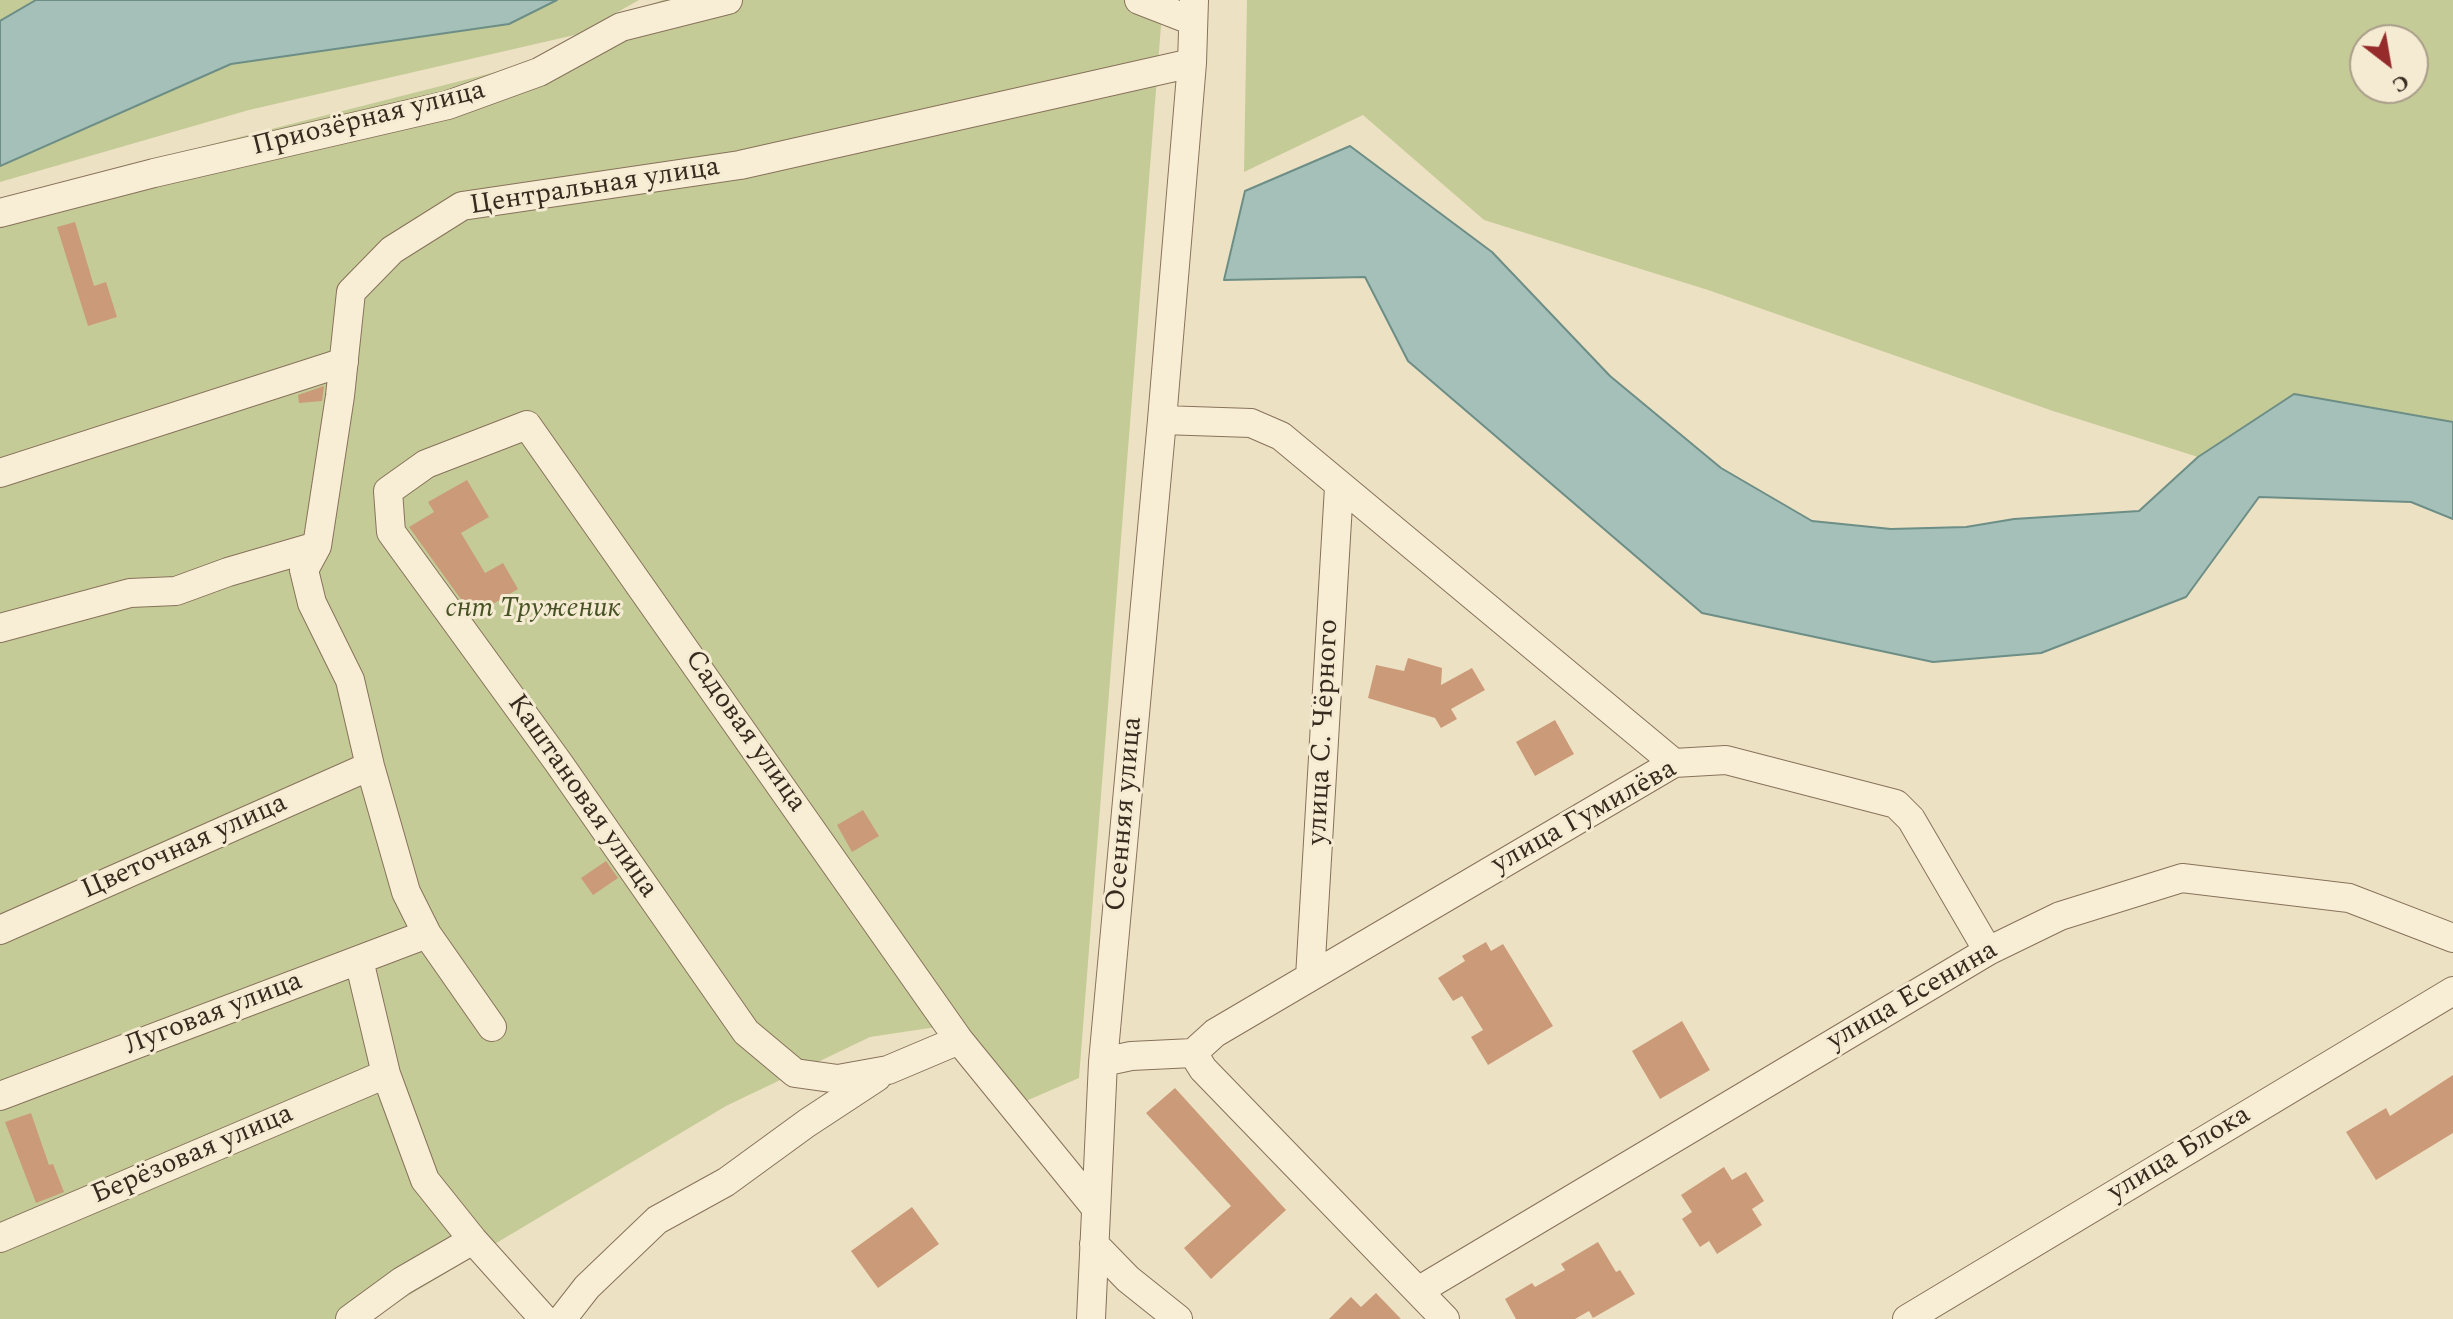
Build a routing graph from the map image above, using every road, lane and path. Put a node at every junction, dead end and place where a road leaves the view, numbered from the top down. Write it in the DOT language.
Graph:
graph roads {
  1 [pos="728,0"];
  2 [pos="1139,0"];
  3 [pos="1193,11"];
  4 [pos="1192,63"];
  5 [pos="0,213"];
  6 [pos="344,362"];
  7 [pos="1162,420"];
  8 [pos="527,425"];
  9 [pos="0,473"];
  10 [pos="1339,487"];
  11 [pos="317,546"];
  12 [pos="0,628"];
  13 [pos="1674,763"];
  14 [pos="370,766"];
  15 [pos="0,930"];
  16 [pos="427,934"];
  17 [pos="2453,938"];
  18 [pos="1988,951"];
  19 [pos="359,960"];
  20 [pos="1310,977"];
  21 [pos="2453,991"];
  22 [pos="492,1027"];
  23 [pos="959,1040"];
  24 [pos="1193,1053"];
  25 [pos="1103,1062"];
  26 [pos="888,1070"];
  27 [pos="386,1074"];
  28 [pos="0,1096"];
  29 [pos="1095,1207"];
  30 [pos="0,1238"];
  31 [pos="473,1240"];
  32 [pos="1094,1244"];
  33 [pos="1418,1291"];
  34 [pos="350,1319"];
  35 [pos="544,1319"];
  36 [pos="562,1319"];
  37 [pos="1091,1319"];
  38 [pos="1178,1319"];
  39 [pos="1445,1319"];
  40 [pos="1907,1319"];
  1 -- 5 [label="street, Приозёрная улица"];
  2 -- 3 [label="street"];
  3 -- 4 [label="street, Осенняя улица"];
  4 -- 6 [label="street, Центральная улица"];
  4 -- 7 [label="street, Осенняя улица"];
  6 -- 9 [label="street"];
  6 -- 11 [label="street, Центральная улица"];
  7 -- 10 [label="street"];
  7 -- 25 [label="street, Осенняя улица"];
  8 -- 23 [label="street, Садовая улица"];
  8 -- 26 [label="street, Каштановая улица"];
  10 -- 13 [label="street"];
  10 -- 20 [label="street, улица С. Чёрного"];
  11 -- 12 [label="street"];
  11 -- 14 [label="street, Центральная улица"];
  13 -- 18 [label="street, улица Гумилёва"];
  13 -- 20 [label="street, улица Гумилёва"];
  14 -- 15 [label="street, Цветочная улица"];
  14 -- 16 [label="street"];
  16 -- 19 [label="street, Луговая улица"];
  16 -- 22 [label="street"];
  17 -- 18 [label="street, улица Есенина"];
  18 -- 33 [label="street, улица Есенина"];
  19 -- 27 [label="street"];
  19 -- 28 [label="street, Луговая улица"];
  20 -- 24 [label="street, улица Гумилёва"];
  21 -- 40 [label="street, улица Блока"];
  23 -- 26 [label="street, Каштановая улица"];
  23 -- 29 [label="street"];
  24 -- 25 [label="street"];
  24 -- 33 [label="street"];
  25 -- 29 [label="street, Осенняя улица"];
  26 -- 36 [label="street"];
  27 -- 30 [label="street, Берёзовая улица"];
  27 -- 31 [label="street"];
  29 -- 32 [label="street, Осенняя улица"];
  31 -- 34 [label="street"];
  31 -- 35 [label="street"];
  32 -- 37 [label="street, Осенняя улица"];
  32 -- 38 [label="street"];
  33 -- 39 [label="street"];
}
